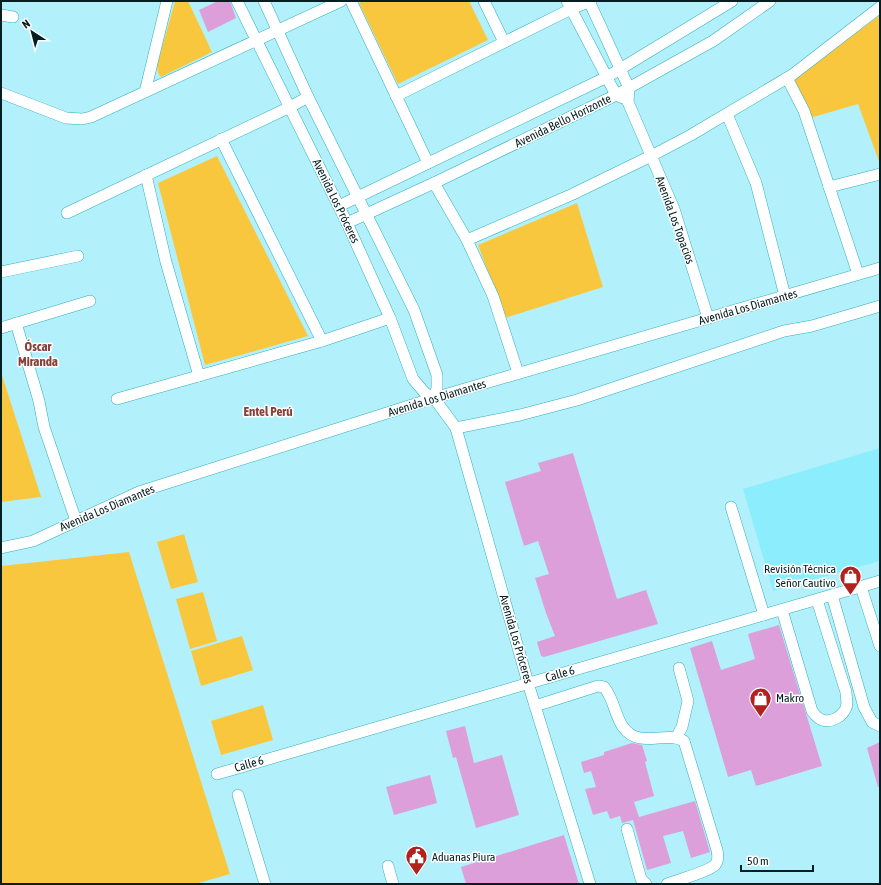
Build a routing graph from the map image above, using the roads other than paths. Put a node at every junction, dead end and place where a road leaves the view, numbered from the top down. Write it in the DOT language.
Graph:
graph roads {
  1 [pos="167,1"];
  2 [pos="237,1"];
  3 [pos="264,1"];
  4 [pos="341,1"];
  5 [pos="350,1"];
  6 [pos="484,1"];
  7 [pos="590,1"];
  8 [pos="732,1"];
  9 [pos="770,1"];
  10 [pos="569,5"];
  11 [pos="880,7"];
  12 [pos="1,15"];
  13 [pos="12,17"];
  14 [pos="278,31"];
  15 [pos="257,40"];
  16 [pos="504,42"];
  17 [pos="620,69"];
  18 [pos="607,77"];
  19 [pos="787,78"];
  20 [pos="629,88"];
  21 [pos="145,92"];
  22 [pos="1,93"];
  23 [pos="616,95"];
  24 [pos="308,96"];
  25 [pos="396,96"];
  26 [pos="628,102"];
  27 [pos="290,107"];
  28 [pos="726,114"];
  29 [pos="221,139"];
  30 [pos="651,156"];
  31 [pos="428,163"];
  32 [pos="880,174"];
  33 [pos="146,175"];
  34 [pos="434,183"];
  35 [pos="829,187"];
  36 [pos="358,197"];
  37 [pos="339,206"];
  38 [pos="67,213"];
  39 [pos="366,214"];
  40 [pos="347,223"];
  41 [pos="467,240"];
  42 [pos="78,256"];
  43 [pos="880,268"];
  44 [pos="1,272"];
  45 [pos="858,274"];
  46 [pos="785,296"];
  47 [pos="90,301"];
  48 [pos="880,306"];
  49 [pos="390,318"];
  50 [pos="708,318"];
  51 [pos="16,323"];
  52 [pos="1,328"];
  53 [pos="322,340"];
  54 [pos="518,373"];
  55 [pos="199,376"];
  56 [pos="434,398"];
  57 [pos="117,400"];
  58 [pos="456,428"];
  59 [pos="731,507"];
  60 [pos="76,521"];
  61 [pos="1,548"];
  62 [pos="880,581"];
  63 [pos="861,587"];
  64 [pos="832,595"];
  65 [pos="817,600"];
  66 [pos="782,610"];
  67 [pos="764,615"];
  68 [pos="880,646"];
  69 [pos="679,668"];
  70 [pos="528,683"];
  71 [pos="535,706"];
  72 [pos="880,726"];
  73 [pos="676,738"];
  74 [pos="217,774"];
  75 [pos="238,794"];
  76 [pos="627,829"];
  77 [pos="388,866"];
  78 [pos="265,884"];
  79 [pos="393,884"];
  80 [pos="590,884"];
  81 [pos="646,884"];
  82 [pos="667,884"];
  1 -- 21 [label="street"];
  2 -- 15 [label="street, Avenida Los Próceres"];
  3 -- 14 [label="street, Avenida Los Próceres"];
  4 -- 14 [label="street"];
  5 -- 25 [label="street"];
  6 -- 16 [label="street"];
  7 -- 10 [label="street"];
  7 -- 17 [label="street, Avenida Los Topacios"];
  8 -- 17 [label="street, Avenida Bello Horizonte"];
  9 -- 20 [label="street, Avenida Bello Horizonte"];
  10 -- 16 [label="street"];
  10 -- 18 [label="street"];
  11 -- 19 [label="street"];
  12 -- 13 [label="street"];
  14 -- 15 [label="street"];
  14 -- 24 [label="street, Avenida Los Próceres"];
  15 -- 21 [label="street"];
  15 -- 27 [label="street, Avenida Los Próceres"];
  16 -- 25 [label="street"];
  17 -- 18 [label="street, Avenida Bello Horizonte"];
  17 -- 20 [label="street, Avenida Los Topacios"];
  18 -- 23 [label="street"];
  18 -- 31 [label="street, Avenida Bello Horizonte"];
  19 -- 28 [label="street"];
  19 -- 35 [label="street"];
  20 -- 23 [label="street, Avenida Bello Horizonte"];
  20 -- 26 [label="street, Avenida Los Topacios"];
  21 -- 22 [label="street"];
  23 -- 26 [label="street"];
  23 -- 34 [label="street, Avenida Bello Horizonte"];
  24 -- 27 [label="street"];
  24 -- 36 [label="street, Avenida Los Próceres"];
  25 -- 31 [label="street"];
  26 -- 30 [label="street, Avenida Los Topacios"];
  27 -- 29 [label="street"];
  27 -- 37 [label="street, Avenida Los Próceres"];
  28 -- 30 [label="street"];
  28 -- 46 [label="street"];
  29 -- 33 [label="street"];
  29 -- 53 [label="street"];
  30 -- 41 [label="street"];
  30 -- 50 [label="street, Avenida Los Topacios"];
  31 -- 36 [label="street, Avenida Bello Horizonte"];
  32 -- 35 [label="street"];
  33 -- 38 [label="street"];
  33 -- 55 [label="street"];
  34 -- 39 [label="street, Avenida Bello Horizonte"];
  34 -- 41 [label="street"];
  35 -- 45 [label="street"];
  36 -- 37 [label="street, Avenida Bello Horizonte"];
  36 -- 39 [label="street, Avenida Los Próceres"];
  37 -- 40 [label="street, Avenida Los Próceres"];
  39 -- 40 [label="street, Avenida Bello Horizonte"];
  39 -- 56 [label="street, Avenida Los Próceres"];
  40 -- 49 [label="street, Avenida Los Próceres"];
  41 -- 54 [label="street"];
  42 -- 44 [label="street"];
  43 -- 45 [label="street, Avenida Los Diamantes"];
  45 -- 46 [label="street, Avenida Los Diamantes"];
  46 -- 50 [label="street, Avenida Los Diamantes"];
  47 -- 51 [label="street"];
  48 -- 58 [label="street"];
  49 -- 53 [label="street"];
  49 -- 56 [label="street, Avenida Los Próceres"];
  50 -- 54 [label="street, Avenida Los Diamantes"];
  51 -- 52 [label="street"];
  51 -- 60 [label="street"];
  53 -- 55 [label="street"];
  54 -- 56 [label="street, Avenida Los Diamantes"];
  55 -- 57 [label="street"];
  56 -- 58 [label="street, Avenida Los Próceres"];
  56 -- 60 [label="street, Avenida Los Diamantes"];
  58 -- 70 [label="street, Avenida Los Próceres"];
  59 -- 67 [label="street"];
  60 -- 61 [label="street, Avenida Los Diamantes"];
  62 -- 63 [label="street, Calle 6"];
  63 -- 64 [label="street, Calle 6"];
  63 -- 68 [label="street"];
  64 -- 65 [label="street, Calle 6"];
  64 -- 72 [label="street"];
  65 -- 66 [label="street, Calle 6"];
  65 -- 66 [label="street"];
  66 -- 67 [label="street, Calle 6"];
  67 -- 70 [label="street, Calle 6"];
  69 -- 73 [label="street"];
  70 -- 71 [label="street, Avenida Los Próceres"];
  70 -- 74 [label="street, Calle 6"];
  71 -- 73 [label="street"];
  71 -- 80 [label="street, Avenida Los Próceres"];
  73 -- 82 [label="street"];
  75 -- 78 [label="street"];
  76 -- 81 [label="street"];
  77 -- 79 [label="street"];
}
